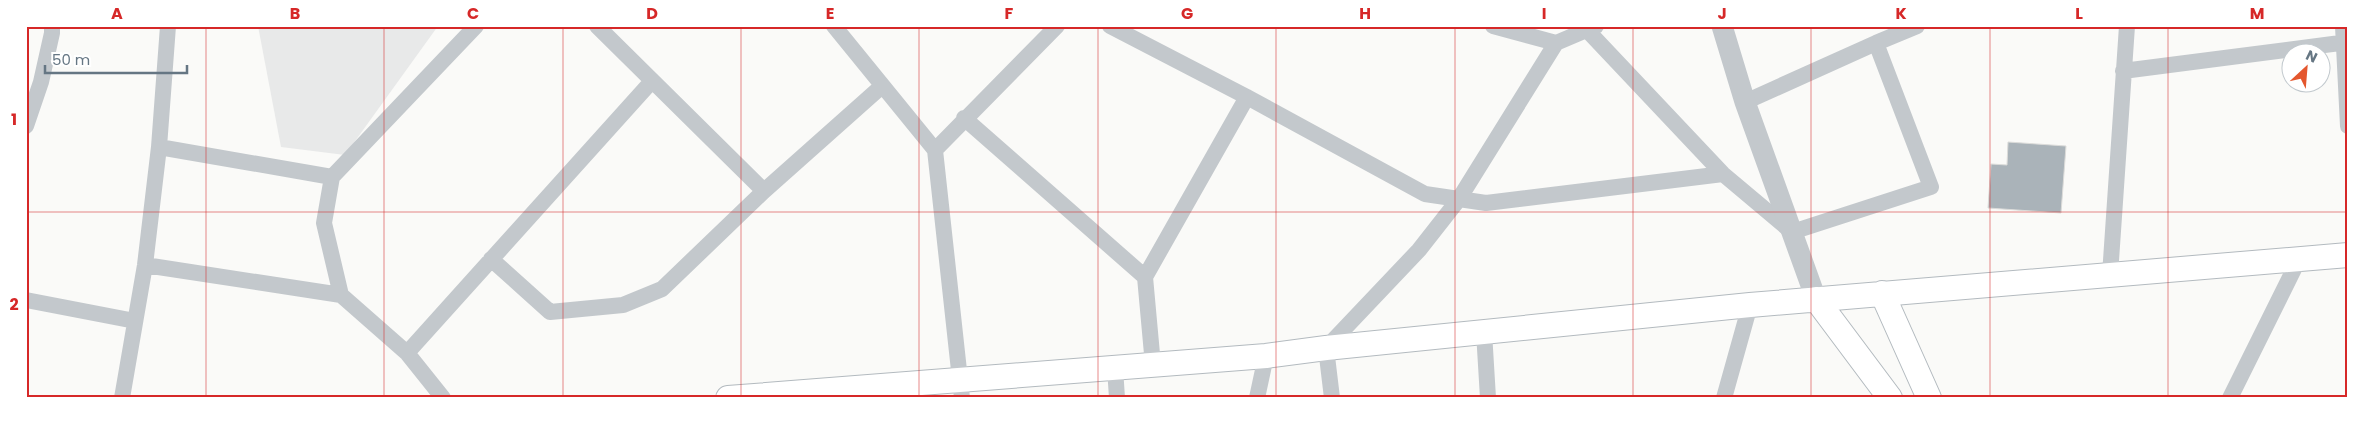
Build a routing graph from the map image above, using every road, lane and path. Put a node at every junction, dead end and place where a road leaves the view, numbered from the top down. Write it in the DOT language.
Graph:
graph roads {
  1 [pos="52,26"];
  2 [pos="168,26"];
  3 [pos="476,26"];
  4 [pos="597,26"];
  5 [pos="834,26"];
  6 [pos="1057,26"];
  7 [pos="1110,26"];
  8 [pos="1493,26"];
  9 [pos="1722,26"];
  10 [pos="1917,26"];
  11 [pos="2127,26"];
  12 [pos="1591,28"];
  13 [pos="2344,37"];
  14 [pos="1556,43"];
  15 [pos="1876,43"];
  16 [pos="2124,71"];
  17 [pos="34,78"];
  18 [pos="652,81"];
  19 [pos="882,86"];
  20 [pos="1247,97"];
  21 [pos="1746,102"];
  22 [pos="964,118"];
  23 [pos="26,126"];
  24 [pos="2348,126"];
  25 [pos="159,147"];
  26 [pos="935,150"];
  27 [pos="1723,174"];
  28 [pos="332,177"];
  29 [pos="764,191"];
  30 [pos="1459,199"];
  31 [pos="1792,232"];
  32 [pos="2348,255"];
  33 [pos="491,259"];
  34 [pos="2299,259"];
  35 [pos="145,265"];
  36 [pos="2110,275"];
  37 [pos="1145,277"];
  38 [pos="1882,293"];
  39 [pos="341,295"];
  40 [pos="1816,299"];
  41 [pos="26,300"];
  42 [pos="1750,305"];
  43 [pos="135,321"];
  44 [pos="1484,332"];
  45 [pos="1326,348"];
  46 [pos="407,353"];
  47 [pos="1266,356"];
  48 [pos="1153,365"];
  49 [pos="1115,368"];
  50 [pos="962,388"];
  51 [pos="763,396"];
  52 [pos="2233,397"];
  53 [pos="122,398"];
  54 [pos="443,398"];
  55 [pos="728,398"];
  56 [pos="1117,398"];
  57 [pos="1257,398"];
  58 [pos="1332,398"];
  59 [pos="1488,398"];
  60 [pos="1724,398"];
  61 [pos="1890,398"];
  62 [pos="1928,398"];
  1 -- 17 [label="street"];
  2 -- 25 [label="street"];
  3 -- 28 [label="street"];
  4 -- 18 [label="street"];
  5 -- 19 [label="street"];
  6 -- 22 [label="street"];
  7 -- 20 [label="street"];
  8 -- 14 [label="street"];
  9 -- 21 [label="street"];
  10 -- 15 [label="street"];
  11 -- 16 [label="street"];
  12 -- 14 [label="street"];
  12 -- 27 [label="street"];
  13 -- 16 [label="street"];
  13 -- 24 [label="street"];
  14 -- 30 [label="street"];
  15 -- 21 [label="street"];
  15 -- 31 [label="street"];
  16 -- 36 [label="street"];
  17 -- 23 [label="street"];
  18 -- 29 [label="street"];
  18 -- 33 [label="street"];
  19 -- 26 [label="street"];
  19 -- 29 [label="street"];
  20 -- 30 [label="street"];
  20 -- 37 [label="street"];
  21 -- 31 [label="street"];
  22 -- 26 [label="street"];
  22 -- 37 [label="street"];
  25 -- 28 [label="street"];
  25 -- 35 [label="street"];
  26 -- 50 [label="street"];
  27 -- 30 [label="street"];
  27 -- 31 [label="street"];
  28 -- 39 [label="street"];
  29 -- 33 [label="street"];
  30 -- 45 [label="street"];
  31 -- 40 [label="street"];
  32 -- 34 [label="main road"];
  33 -- 46 [label="street"];
  34 -- 36 [label="main road"];
  34 -- 52 [label="street"];
  35 -- 39 [label="street"];
  35 -- 43 [label="street"];
  36 -- 38 [label="main road"];
  37 -- 48 [label="street"];
  38 -- 40 [label="main road"];
  38 -- 62 [label="main road"];
  39 -- 46 [label="street"];
  40 -- 42 [label="main road"];
  40 -- 61 [label="main road"];
  41 -- 43 [label="street"];
  42 -- 44 [label="main road"];
  42 -- 60 [label="street"];
  43 -- 53 [label="street"];
  44 -- 45 [label="main road"];
  44 -- 59 [label="street"];
  45 -- 47 [label="main road"];
  45 -- 58 [label="street"];
  46 -- 54 [label="street"];
  47 -- 48 [label="main road"];
  47 -- 57 [label="street"];
  48 -- 49 [label="main road"];
  49 -- 50 [label="main road"];
  49 -- 56 [label="street"];
  50 -- 51 [label="main road"];
  51 -- 55 [label="main road"];
}
